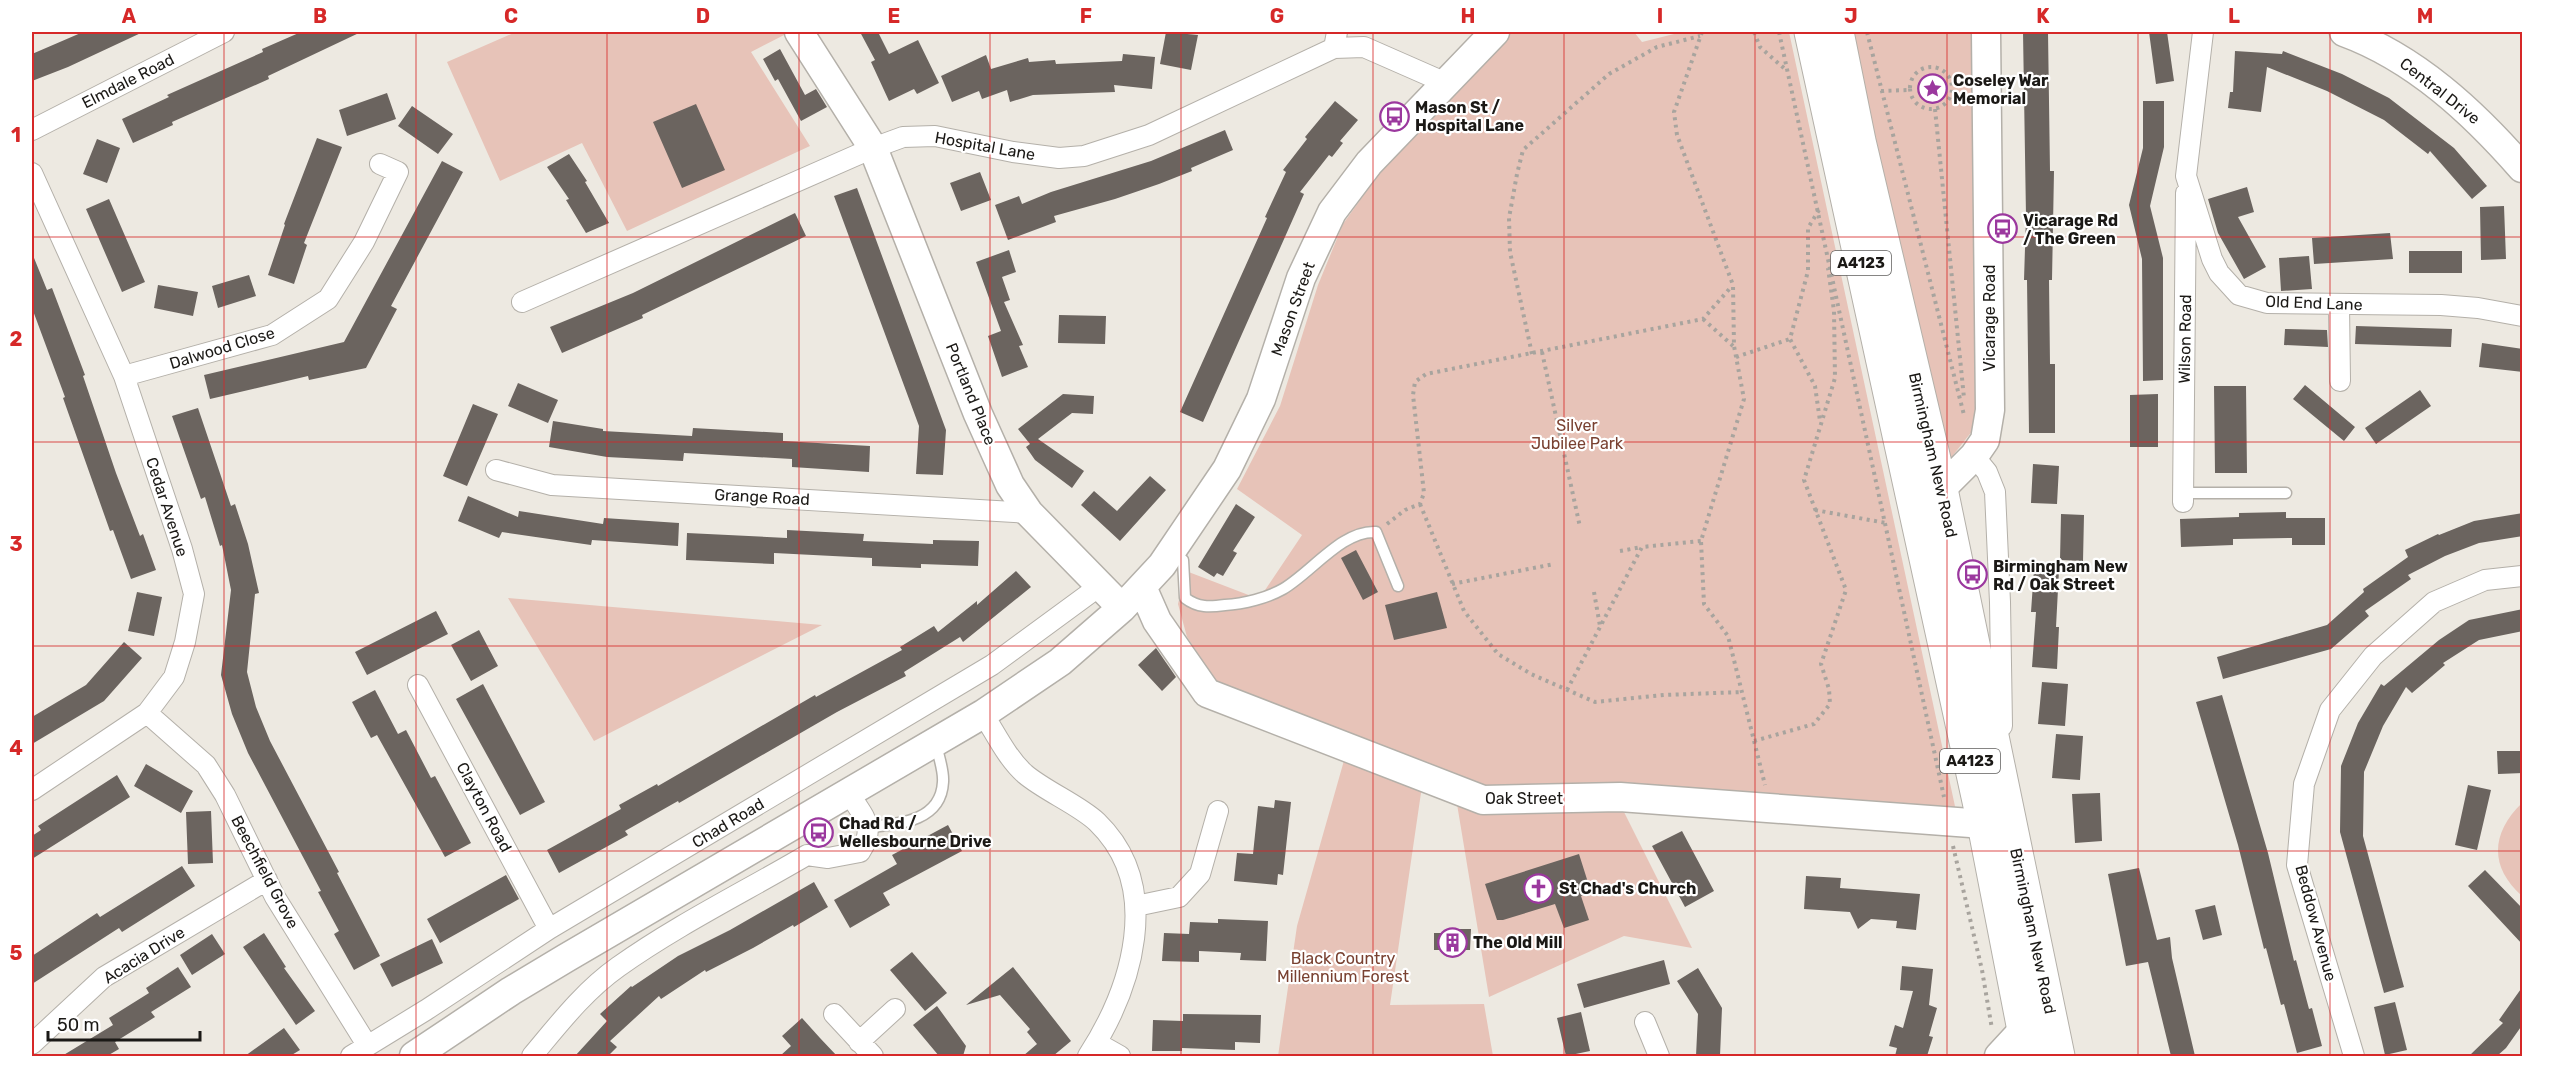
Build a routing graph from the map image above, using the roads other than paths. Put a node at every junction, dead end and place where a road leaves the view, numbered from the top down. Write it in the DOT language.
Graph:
graph roads {
  1 [pos="224,32"];
  2 [pos="799,32"];
  3 [pos="1495,32"];
  4 [pos="1811,32"];
  5 [pos="1837,32"];
  6 [pos="1986,32"];
  7 [pos="2203,32"];
  8 [pos="2344,32"];
  9 [pos="1335,40"];
  10 [pos="1446,83"];
  11 [pos="32,130"];
  12 [pos="873,148"];
  13 [pos="380,164"];
  14 [pos="2523,168"];
  15 [pos="32,172"];
  16 [pos="2186,176"];
  17 [pos="522,302"];
  18 [pos="2339,305"];
  19 [pos="2523,316"];
  20 [pos="124,376"];
  21 [pos="2340,381"];
  22 [pos="1974,456"];
  23 [pos="496,470"];
  24 [pos="1927,492"];
  25 [pos="2286,493"];
  26 [pos="2183,497"];
  27 [pos="1029,513"];
  28 [pos="1171,551"];
  29 [pos="2523,576"];
  30 [pos="1101,585"];
  31 [pos="1398,586"];
  32 [pos="1142,587"];
  33 [pos="1122,608"];
  34 [pos="418,685"];
  35 [pos="147,713"];
  36 [pos="983,714"];
  37 [pos="936,742"];
  38 [pos="2003,785"];
  39 [pos="32,790"];
  40 [pos="849,793"];
  41 [pos="1218,812"];
  42 [pos="1984,824"];
  43 [pos="870,827"];
  44 [pos="267,880"];
  45 [pos="1136,906"];
  46 [pos="549,929"];
  47 [pos="895,1009"];
  48 [pos="834,1014"];
  49 [pos="1645,1022"];
  50 [pos="2019,1038"];
  51 [pos="32,1044"];
  52 [pos="367,1045"];
  53 [pos="866,1049"];
  54 [pos="1092,1050"];
  55 [pos="424,1054"];
  56 [pos="351,1056"];
  57 [pos="532,1056"];
  58 [pos="1120,1056"];
  59 [pos="1659,1056"];
  60 [pos="2058,1056"];
  61 [pos="2354,1056"];
  1 -- 11 [label="street, Elmdale Road"];
  2 -- 12 [label="street, Portland Place"];
  3 -- 10 [label="street, Mason Street"];
  4 -- 24 [label="highway, Birmingham New Road / A4123"];
  5 -- 24 [label="highway, Birmingham New Road / A4123"];
  6 -- 22 [label="street, Vicarage Road"];
  7 -- 16 [label="street, Old End Lane"];
  8 -- 14 [label="street, Central Drive"];
  9 -- 10 [label="street"];
  9 -- 12 [label="street, Hospital Lane"];
  10 -- 28 [label="street, Mason Street"];
  12 -- 17 [label="street, Hospital Lane"];
  12 -- 27 [label="street, Portland Place"];
  13 -- 20 [label="street, Dalwood Close"];
  15 -- 20 [label="street, Cedar Avenue"];
  16 -- 18 [label="street, Old End Lane"];
  16 -- 26 [label="street, Wilson Road"];
  18 -- 19 [label="street, Old End Lane"];
  18 -- 21 [label="street"];
  20 -- 35 [label="street, Cedar Avenue"];
  22 -- 24 [label="street, Vicarage Road"];
  22 -- 38 [label="street"];
  23 -- 27 [label="street, Grange Road"];
  24 -- 38 [label="highway, Birmingham New Road / A4123"];
  24 -- 42 [label="highway, Birmingham New Road / A4123"];
  25 -- 26 [label="lane"];
  27 -- 30 [label="street, Portland Place"];
  28 -- 31 [label="lane"];
  28 -- 32 [label="street, Mason Street"];
  29 -- 61 [label="street, Beddow Avenue"];
  30 -- 33 [label="street, Portland Place"];
  30 -- 46 [label="street, Chad Road"];
  32 -- 33 [label="street, Mason Street"];
  32 -- 42 [label="street, Oak Street"];
  33 -- 36 [label="street, Chad Road"];
  34 -- 46 [label="street, Clayton Road"];
  35 -- 39 [label="street, Cedar Avenue"];
  35 -- 44 [label="street, Beechfield Grove"];
  36 -- 37 [label="street, Chad Road"];
  36 -- 45 [label="street"];
  37 -- 40 [label="street, Chad Road"];
  37 -- 43 [label="lane"];
  38 -- 50 [label="highway, Birmingham New Road / A4123"];
  40 -- 43 [label="street"];
  40 -- 55 [label="street, Chad Road"];
  41 -- 45 [label="street"];
  42 -- 50 [label="highway, Birmingham New Road / A4123"];
  43 -- 57 [label="street"];
  44 -- 51 [label="street, Acacia Drive"];
  44 -- 52 [label="street, Beechfield Grove"];
  45 -- 54 [label="street"];
  46 -- 52 [label="street, Chad Road"];
  47 -- 53 [label="street"];
  48 -- 53 [label="street"];
  49 -- 59 [label="street"];
  50 -- 60 [label="highway, Birmingham New Road / A4123"];
  52 -- 56 [label="street, Chad Road"];
  54 -- 58 [label="street"];
}
